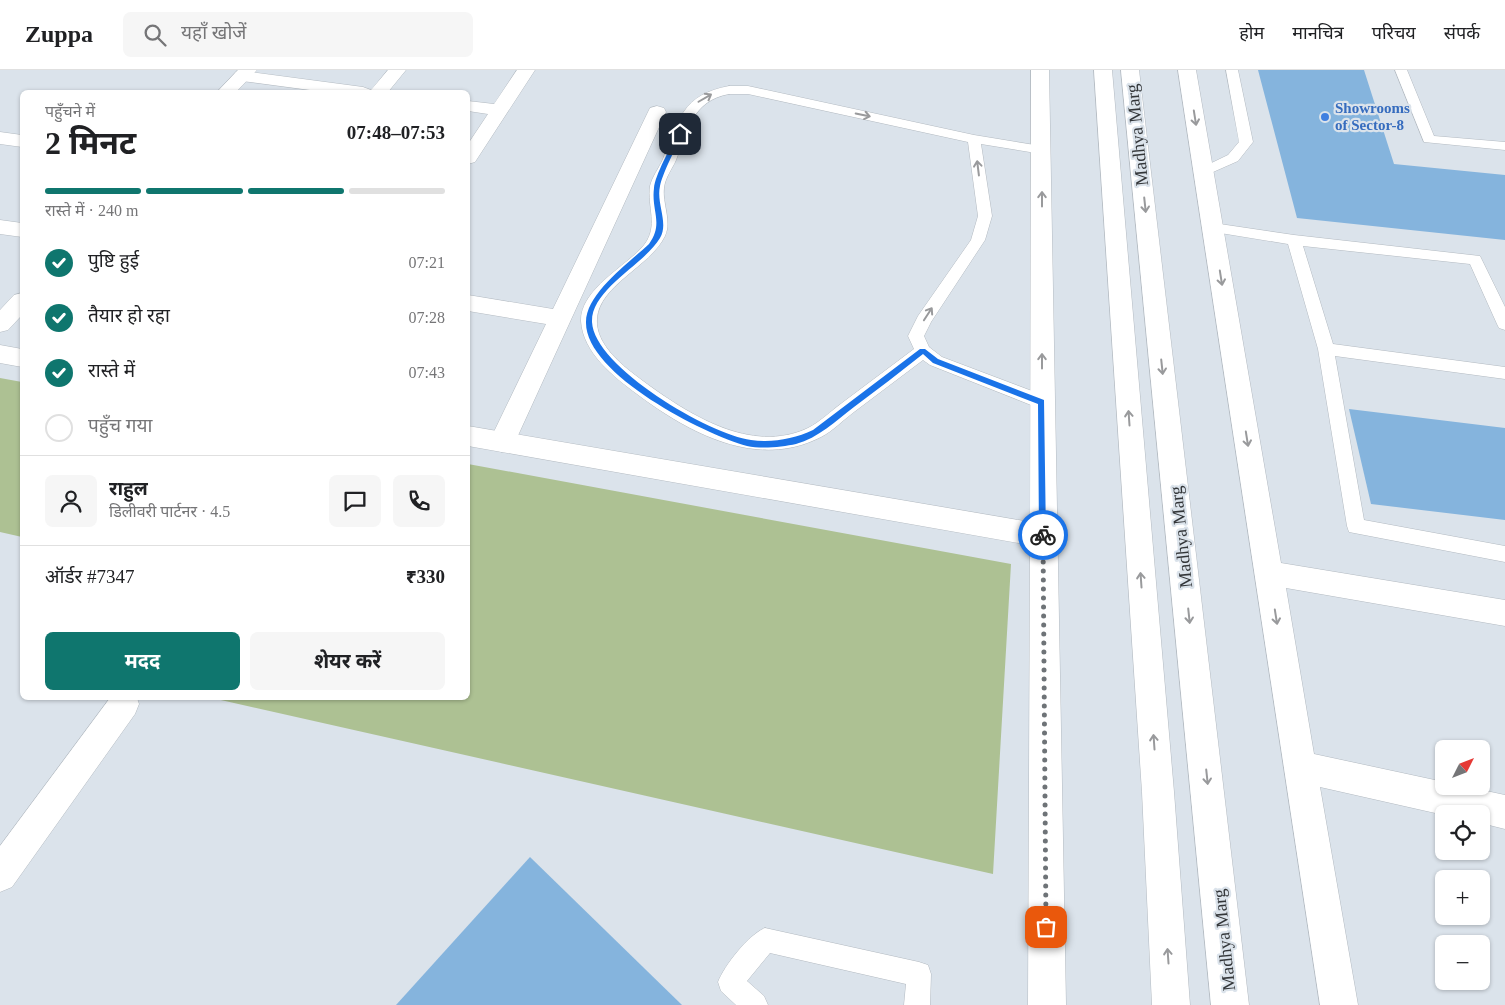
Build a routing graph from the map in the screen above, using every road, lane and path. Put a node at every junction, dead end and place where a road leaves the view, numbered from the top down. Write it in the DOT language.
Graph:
graph roads {
  1 [pos="397,70"];
  2 [pos="526,70"];
  3 [pos="1040,70"];
  4 [pos="1102,70"];
  5 [pos="1130,70"];
  6 [pos="1187,70"];
  7 [pos="1232,70"];
  8 [pos="1401,70"];
  9 [pos="245,73"];
  10 [pos="228,90"];
  11 [pos="351,90"];
  12 [pos="381,90"];
  13 [pos="470,106"];
  14 [pos="499,110"];
  15 [pos="658,112"];
  16 [pos="0,138"];
  17 [pos="974,139"];
  18 [pos="20,141"];
  19 [pos="1505,146"];
  20 [pos="1042,150"];
  21 [pos="470,155"];
  22 [pos="1204,172"];
  23 [pos="0,226"];
  24 [pos="1212,228"];
  25 [pos="20,230"];
  26 [pos="1294,240"];
  27 [pos="20,303"];
  28 [pos="470,303"];
  29 [pos="559,318"];
  30 [pos="0,324"];
  31 [pos="1505,324"];
  32 [pos="1326,349"];
  33 [pos="923,351"];
  34 [pos="0,354"];
  35 [pos="20,358"];
  36 [pos="1505,373"];
  37 [pos="1042,402"];
  38 [pos="470,436"];
  39 [pos="502,442"];
  40 [pos="1043,536"];
  41 [pos="1505,554"];
  42 [pos="1269,573"];
  43 [pos="1505,613"];
  44 [pos="124,704"];
  45 [pos="1300,767"];
  46 [pos="1505,812"];
  47 [pos="0,875"];
  48 [pos="755,1005"];
  49 [pos="917,1005"];
  50 [pos="1046,1005"];
  51 [pos="1171,1005"];
  52 [pos="1230,1005"];
  53 [pos="1339,1005"];
  1 -- 12 [label="street"];
  2 -- 14 [label="street"];
  3 -- 20 [label="street"];
  51 -- 4 [label="street, Madhya Marg, one-way"];
  5 -- 52 [label="street, Madhya Marg, one-way"];
  6 -- 22 [label="street, one-way"];
  7 -- 22 [label="lane"];
  8 -- 19 [label="lane"];
  9 -- 10 [label="street"];
  9 -- 11 [label="street"];
  13 -- 14 [label="street"];
  14 -- 21 [label="street"];
  15 -- 29 [label="street"];
  16 -- 18 [label="street"];
  17 -- 20 [label="lane"];
  33 -- 17 [label="lane, one-way"];
  33 -- 17 [label="lane, one-way"];
  37 -- 20 [label="street, one-way"];
  22 -- 24 [label="street"];
  23 -- 25 [label="street"];
  24 -- 26 [label="lane"];
  24 -- 42 [label="street, one-way"];
  26 -- 31 [label="lane"];
  26 -- 32 [label="lane"];
  27 -- 30 [label="street"];
  28 -- 29 [label="street"];
  29 -- 39 [label="street"];
  32 -- 36 [label="lane"];
  32 -- 41 [label="lane"];
  33 -- 37 [label="lane"];
  34 -- 35 [label="street"];
  37 -- 40 [label="street"];
  38 -- 39 [label="street"];
  39 -- 40 [label="street"];
  40 -- 50 [label="street"];
  42 -- 43 [label="street"];
  42 -- 45 [label="street, one-way"];
  44 -- 47 [label="street"];
  45 -- 46 [label="street"];
  45 -- 53 [label="street"];
  48 -- 49 [label="lane"];
}
